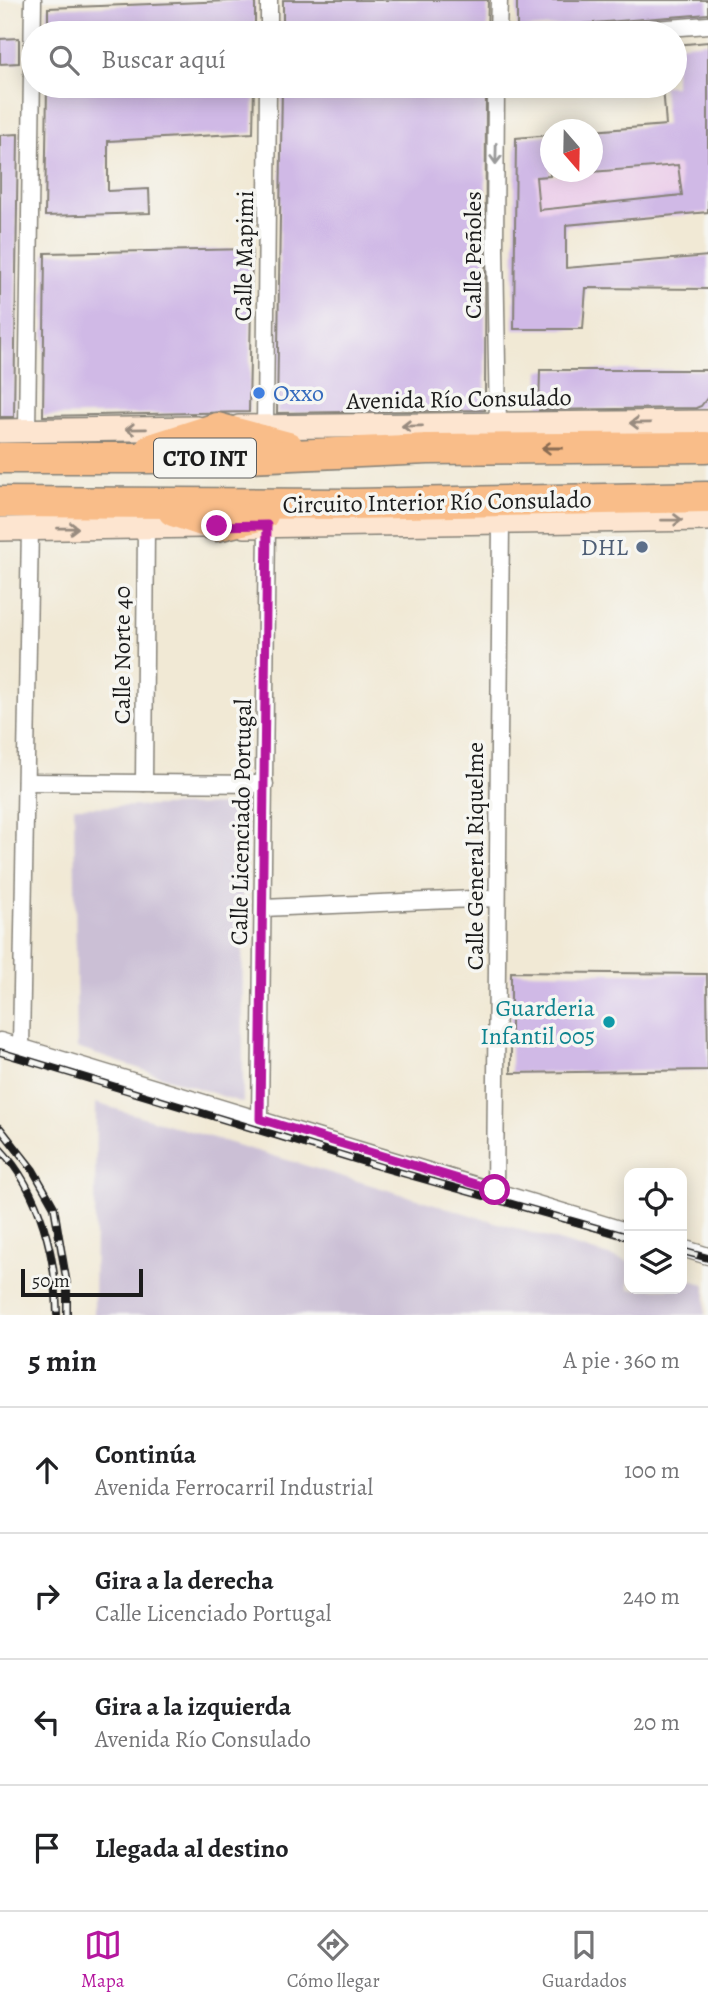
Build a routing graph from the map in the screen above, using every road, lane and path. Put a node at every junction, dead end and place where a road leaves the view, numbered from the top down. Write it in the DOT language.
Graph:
graph roads {
  1 [pos="33,0"];
  2 [pos="269,0"];
  3 [pos="499,0"];
  4 [pos="33,21"];
  5 [pos="269,21"];
  6 [pos="498,21"];
  7 [pos="708,24"];
  8 [pos="687,26"];
  9 [pos="32,98"];
  10 [pos="268,98"];
  11 [pos="496,98"];
  12 [pos="498,425"];
  13 [pos="265,427"];
  14 [pos="216,428"];
  15 [pos="0,430"];
  16 [pos="27,430"];
  17 [pos="707,434"];
  18 [pos="312,453"];
  19 [pos="0,458"];
  20 [pos="122,458"];
  21 [pos="0,502"];
  22 [pos="309,504"];
  23 [pos="707,508"];
  24 [pos="148,515"];
  25 [pos="500,522"];
  26 [pos="267,525"];
  27 [pos="217,526"];
  28 [pos="30,528"];
  29 [pos="0,529"];
  30 [pos="26,782"];
  31 [pos="144,783"];
  32 [pos="265,784"];
  33 [pos="498,898"];
  34 [pos="264,908"];
  35 [pos="0,1041"];
  36 [pos="21,1047"];
  37 [pos="260,1119"];
  38 [pos="495,1190"];
  39 [pos="626,1231"];
  40 [pos="687,1250"];
  41 [pos="708,1256"];
  1 -- 4 [label="street"];
  2 -- 5 [label="street"];
  3 -- 6 [label="street"];
  7 -- 8 [label="street"];
  9 -- 16 [label="street"];
  10 -- 13 [label="street, Calle Mapimi"];
  11 -- 12 [label="street, Calle Peñoles, one-way"];
  12 -- 13 [label="main road, Avenida Río Consulado / CTO INT, one-way"];
  17 -- 12 [label="main road, Avenida Río Consulado / CTO INT, one-way"];
  13 -- 14 [label="main road, Avenida Río Consulado / CTO INT"];
  14 -- 16 [label="main road, Avenida Río Consulado / CTO INT, one-way"];
  14 -- 18 [label="highway"];
  14 -- 20 [label="highway"];
  15 -- 16 [label="main road, Avenida Río Consulado / CTO INT"];
  17 -- 18 [label="highway, Circuito Interior Río Consulado / CTO INT, one-way"];
  18 -- 20 [label="highway, Circuito Interior Río Consulado / CTO INT"];
  19 -- 20 [label="highway, Circuito Interior Río Consulado / CTO INT"];
  21 -- 24 [label="highway, Circuito Interior Río Consulado / CTO INT"];
  22 -- 23 [label="highway, Circuito Interior Río Consulado / CTO INT"];
  22 -- 24 [label="highway, Circuito Interior Río Consulado / CTO INT"];
  22 -- 27 [label="highway"];
  25 -- 23 [label="main road, CTO INT, one-way"];
  24 -- 27 [label="highway"];
  28 -- 24 [label="main road, CTO INT, one-way"];
  24 -- 31 [label="street, Calle Norte 40"];
  25 -- 26 [label="main road, CTO INT"];
  25 -- 33 [label="street, Calle General Riquelme"];
  26 -- 27 [label="main road, CTO INT"];
  26 -- 32 [label="street, Calle Licenciado Portugal"];
  28 -- 29 [label="main road, CTO INT"];
  28 -- 30 [label="street"];
  30 -- 31 [label="street"];
  30 -- 36 [label="street"];
  31 -- 32 [label="street"];
  32 -- 34 [label="street, Calle Licenciado Portugal"];
  33 -- 34 [label="street"];
  33 -- 38 [label="street, Calle General Riquelme"];
  34 -- 37 [label="street, Calle Licenciado Portugal"];
  35 -- 36 [label="street"];
  36 -- 37 [label="street"];
  37 -- 38 [label="street"];
  38 -- 39 [label="street"];
  40 -- 41 [label="street"];
}
